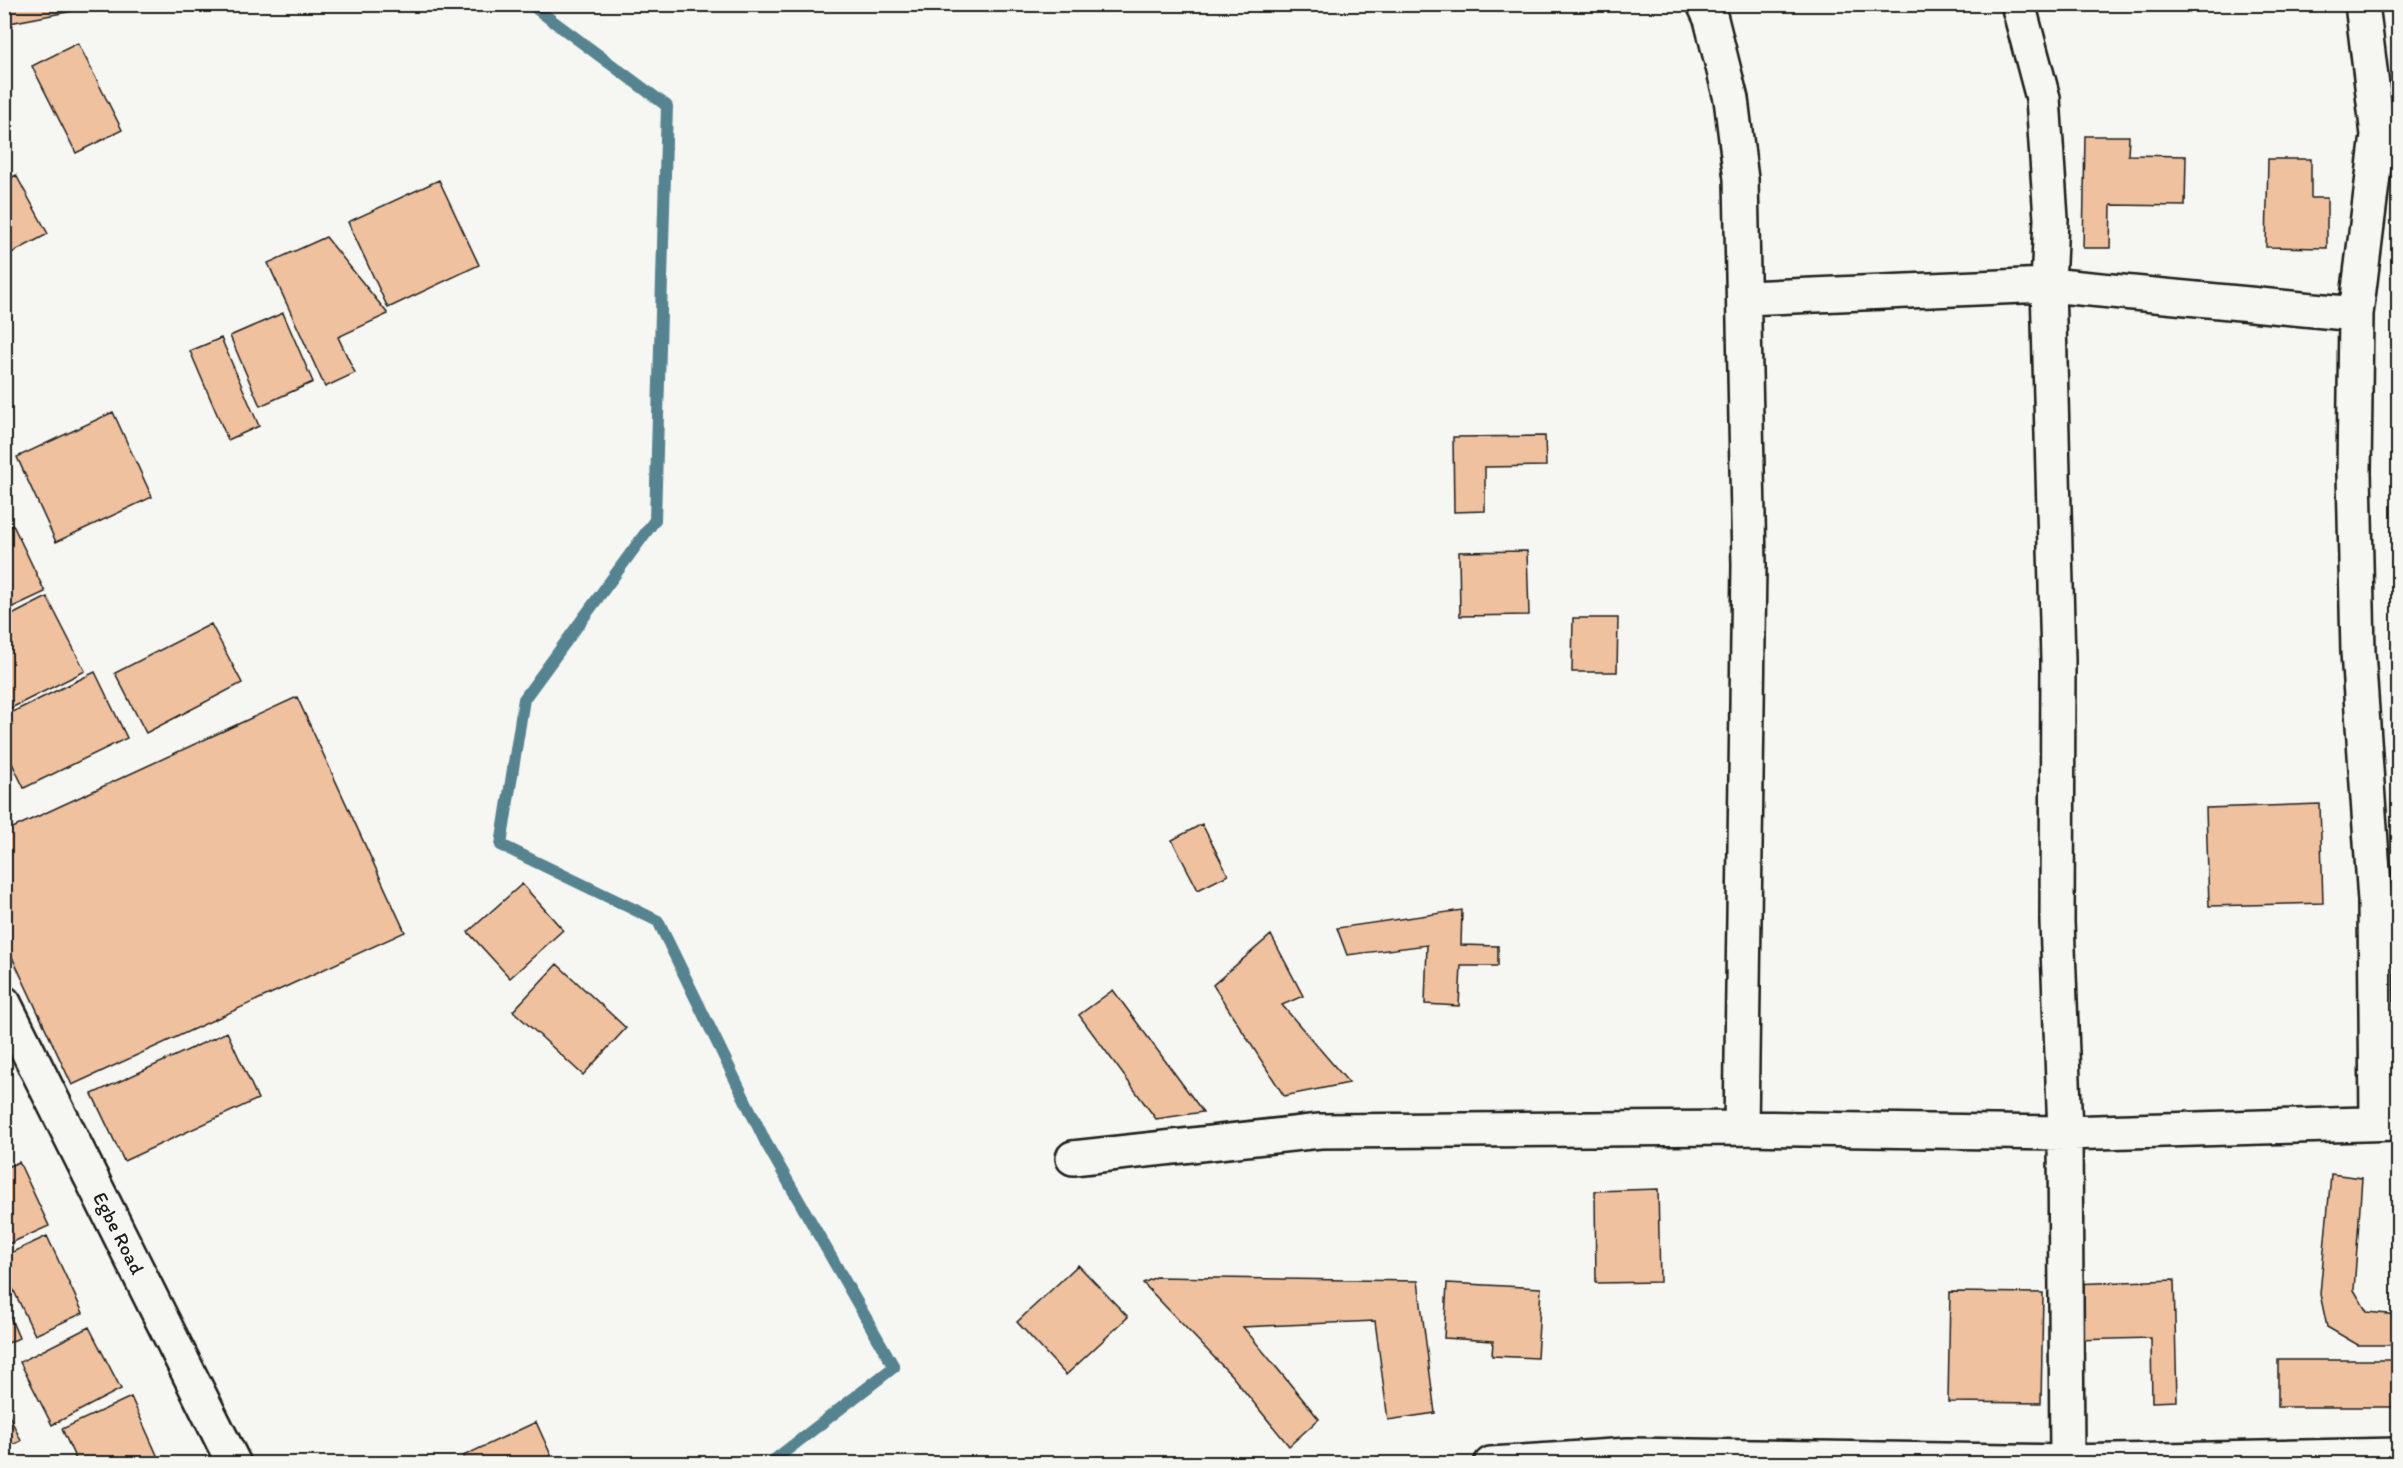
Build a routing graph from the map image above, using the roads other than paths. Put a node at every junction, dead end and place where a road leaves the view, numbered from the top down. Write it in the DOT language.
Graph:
graph roads {
  1 [pos="1704,4"];
  2 [pos="2018,4"];
  3 [pos="2362,4"];
  4 [pos="2048,285"];
  5 [pos="1745,298"];
  6 [pos="2356,314"];
  7 [pos="4,1003"];
  8 [pos="2388,1122"];
  9 [pos="1741,1128"];
  10 [pos="2065,1132"];
  11 [pos="1073,1158"];
  12 [pos="2398,1455"];
  13 [pos="2067,1463"];
  14 [pos="234,1464"];
  15 [pos="1491,1464"];
  1 -- 5 [label="street"];
  2 -- 4 [label="street"];
  3 -- 6 [label="street"];
  4 -- 5 [label="street"];
  4 -- 6 [label="street"];
  4 -- 10 [label="street"];
  5 -- 9 [label="street"];
  6 -- 8 [label="street"];
  7 -- 14 [label="street, Egbe Road"];
  8 -- 10 [label="street"];
  9 -- 10 [label="street"];
  9 -- 11 [label="street"];
  10 -- 13 [label="street"];
  12 -- 13 [label="street"];
  13 -- 15 [label="street"];
}
